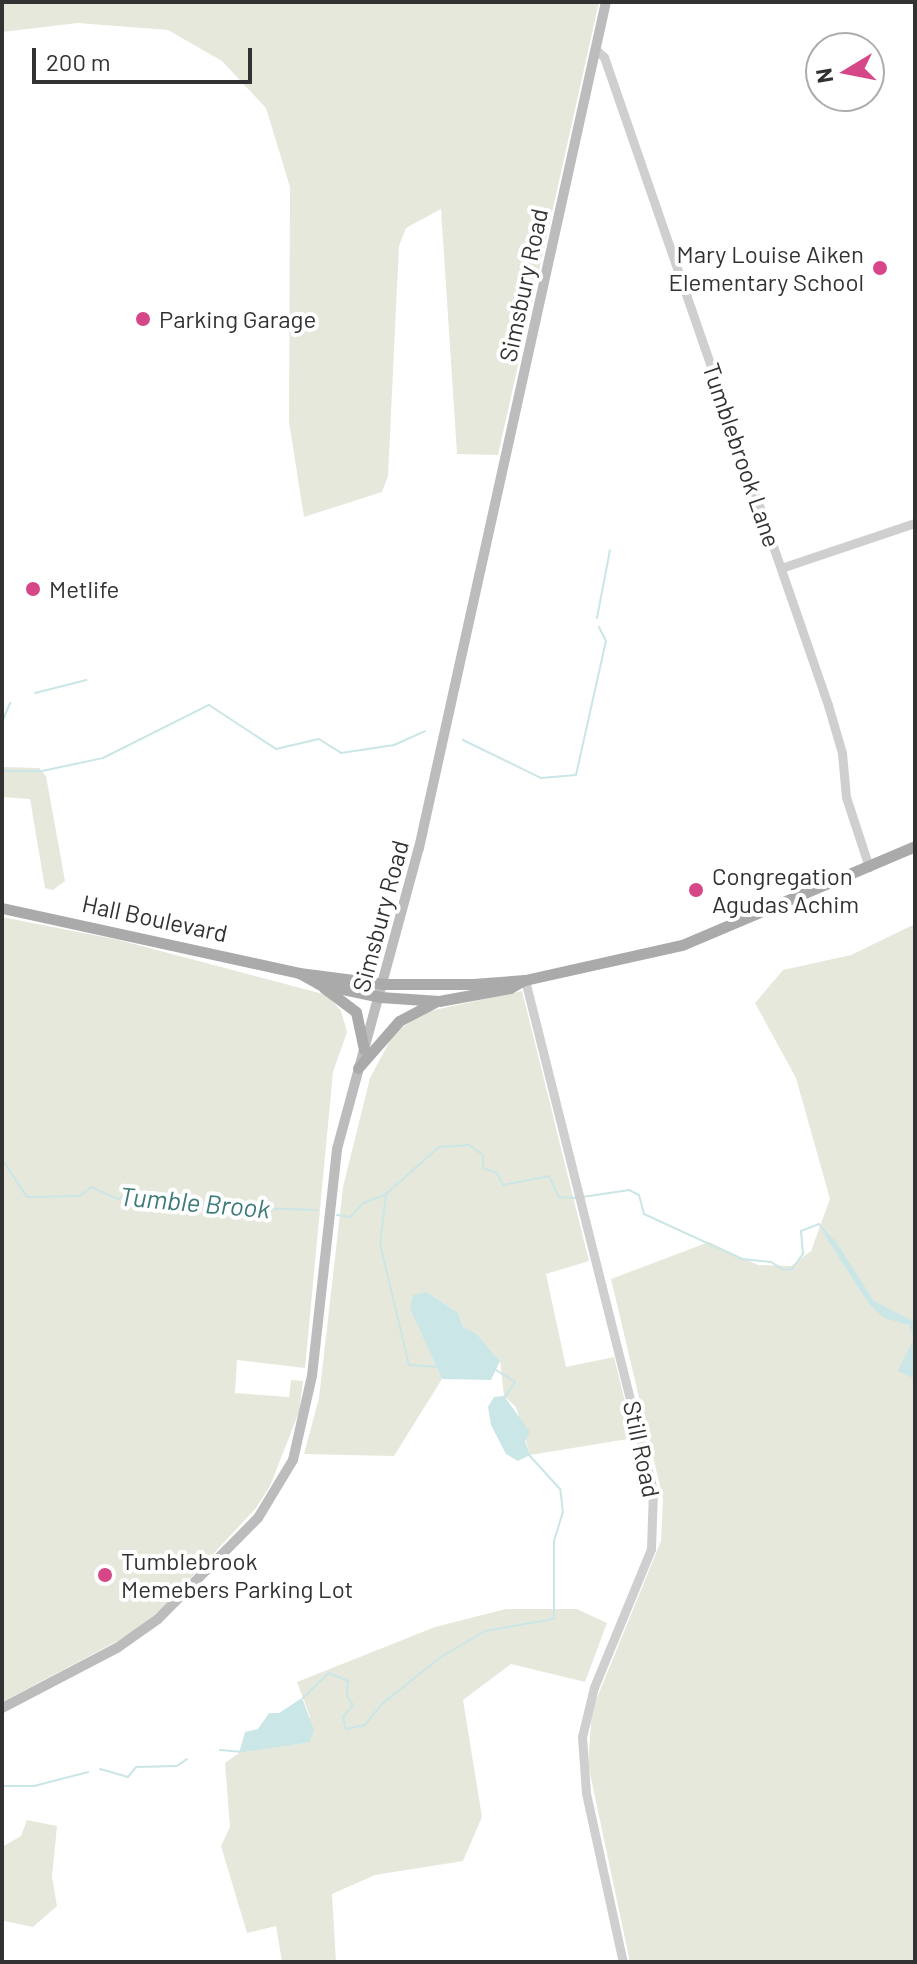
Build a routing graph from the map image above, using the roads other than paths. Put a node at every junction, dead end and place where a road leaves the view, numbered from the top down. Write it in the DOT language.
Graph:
graph roads {
  1 [pos="606,2"];
  2 [pos="595,49"];
  3 [pos="915,523"];
  4 [pos="781,568"];
  5 [pos="915,846"];
  6 [pos="869,867"];
  7 [pos="2,908"];
  8 [pos="299,973"];
  9 [pos="525,980"];
  10 [pos="319,984"];
  11 [pos="384,984"];
  12 [pos="380,997"];
  13 [pos="439,1001"];
  14 [pos="364,1049"];
  15 [pos="358,1068"];
  16 [pos="2,1708"];
  17 [pos="623,1962"];
  1 -- 2 [label="main road, Simsbury Road"];
  2 -- 4 [label="street, Tumblebrook Lane"];
  2 -- 11 [label="main road, Simsbury Road"];
  3 -- 4 [label="street"];
  4 -- 6 [label="street, Tumblebrook Lane"];
  5 -- 6 [label="main road"];
  6 -- 9 [label="main road"];
  7 -- 8 [label="main road, Hall Boulevard"];
  8 -- 10 [label="main road, Hall Boulevard"];
  8 -- 11 [label="main road, Hall Boulevard"];
  9 -- 11 [label="main road, Hall Boulevard"];
  9 -- 13 [label="main road"];
  9 -- 17 [label="street, Still Road"];
  10 -- 12 [label="main road, Hall Boulevard"];
  10 -- 14 [label="main road"];
  11 -- 12 [label="main road, Simsbury Road"];
  12 -- 13 [label="main road, Hall Boulevard"];
  12 -- 14 [label="main road, Simsbury Road"];
  13 -- 15 [label="main road"];
  14 -- 15 [label="main road, Simsbury Road"];
  15 -- 16 [label="main road, Simsbury Road"];
}
